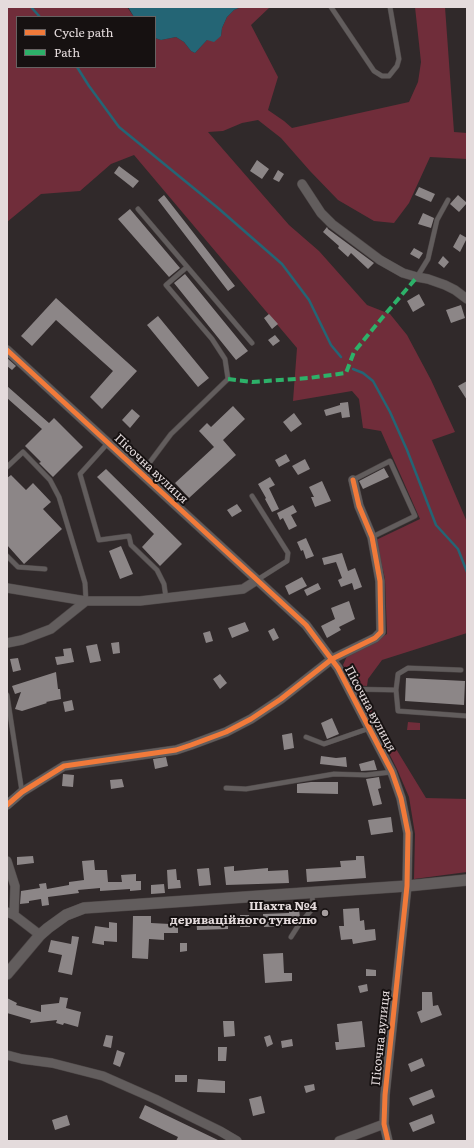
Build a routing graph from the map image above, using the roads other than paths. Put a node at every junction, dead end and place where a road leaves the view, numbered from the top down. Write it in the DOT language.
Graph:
graph roads {
  1 [pos="331,7"];
  2 [pos="390,7"];
  3 [pos="302,184"];
  4 [pos="448,200"];
  5 [pos="138,209"];
  6 [pos="187,267"];
  7 [pos="417,277"];
  8 [pos="467,299"];
  9 [pos="252,343"];
  10 [pos="7,350"];
  11 [pos="108,443"];
  12 [pos="7,467"];
  13 [pos="141,474"];
  14 [pos="353,480"];
  15 [pos="252,496"];
  16 [pos="372,537"];
  17 [pos="7,556"];
  18 [pos="45,569"];
  19 [pos="257,580"];
  20 [pos="7,588"];
  21 [pos="166,598"];
  22 [pos="86,601"];
  23 [pos="7,643"];
  24 [pos="332,659"];
  25 [pos="461,670"];
  26 [pos="349,689"];
  27 [pos="396,690"];
  28 [pos="7,696"];
  29 [pos="467,716"];
  30 [pos="370,728"];
  31 [pos="306,737"];
  32 [pos="392,772"];
  33 [pos="226,788"];
  34 [pos="22,792"];
  35 [pos="7,805"];
  36 [pos="7,861"];
  37 [pos="467,880"];
  38 [pos="407,886"];
  39 [pos="312,893"];
  40 [pos="11,913"];
  41 [pos="40,935"];
  42 [pos="291,937"];
  43 [pos="7,974"];
  44 [pos="7,1055"];
  45 [pos="384,1124"];
  46 [pos="236,1141"];
  47 [pos="339,1141"];
  48 [pos="388,1141"];
  1 -- 2 [label="lane"];
  3 -- 7 [label="street"];
  4 -- 7 [label="lane"];
  5 -- 6 [label="lane"];
  6 -- 9 [label="lane"];
  6 -- 13 [label="lane"];
  7 -- 8 [label="street"];
  10 -- 11 [label="street, Пісочна вулиця"];
  11 -- 13 [label="street, Пісочна вулиця"];
  11 -- 21 [label="lane"];
  12 -- 22 [label="lane"];
  13 -- 19 [label="street, Пісочна вулиця"];
  14 -- 16 [label="street"];
  14 -- 16 [label="lane"];
  15 -- 19 [label="lane"];
  16 -- 24 [label="street"];
  17 -- 18 [label="lane"];
  19 -- 21 [label="street"];
  19 -- 24 [label="street, Пісочна вулиця"];
  20 -- 22 [label="street"];
  21 -- 22 [label="street"];
  22 -- 23 [label="street"];
  24 -- 26 [label="street, Пісочна вулиця"];
  24 -- 34 [label="street"];
  25 -- 27 [label="lane"];
  26 -- 27 [label="lane"];
  26 -- 30 [label="street, Пісочна вулиця"];
  27 -- 29 [label="lane"];
  28 -- 34 [label="lane"];
  30 -- 31 [label="lane"];
  30 -- 32 [label="street, Пісочна вулиця"];
  32 -- 33 [label="lane"];
  32 -- 38 [label="street, Пісочна вулиця"];
  34 -- 35 [label="street"];
  36 -- 40 [label="street"];
  37 -- 38 [label="street"];
  38 -- 39 [label="street"];
  38 -- 45 [label="street, Пісочна вулиця"];
  39 -- 41 [label="street"];
  39 -- 42 [label="lane"];
  40 -- 41 [label="street"];
  41 -- 43 [label="street"];
  44 -- 46 [label="street"];
  45 -- 47 [label="street"];
  45 -- 48 [label="street, Пісочна вулиця"];
}
